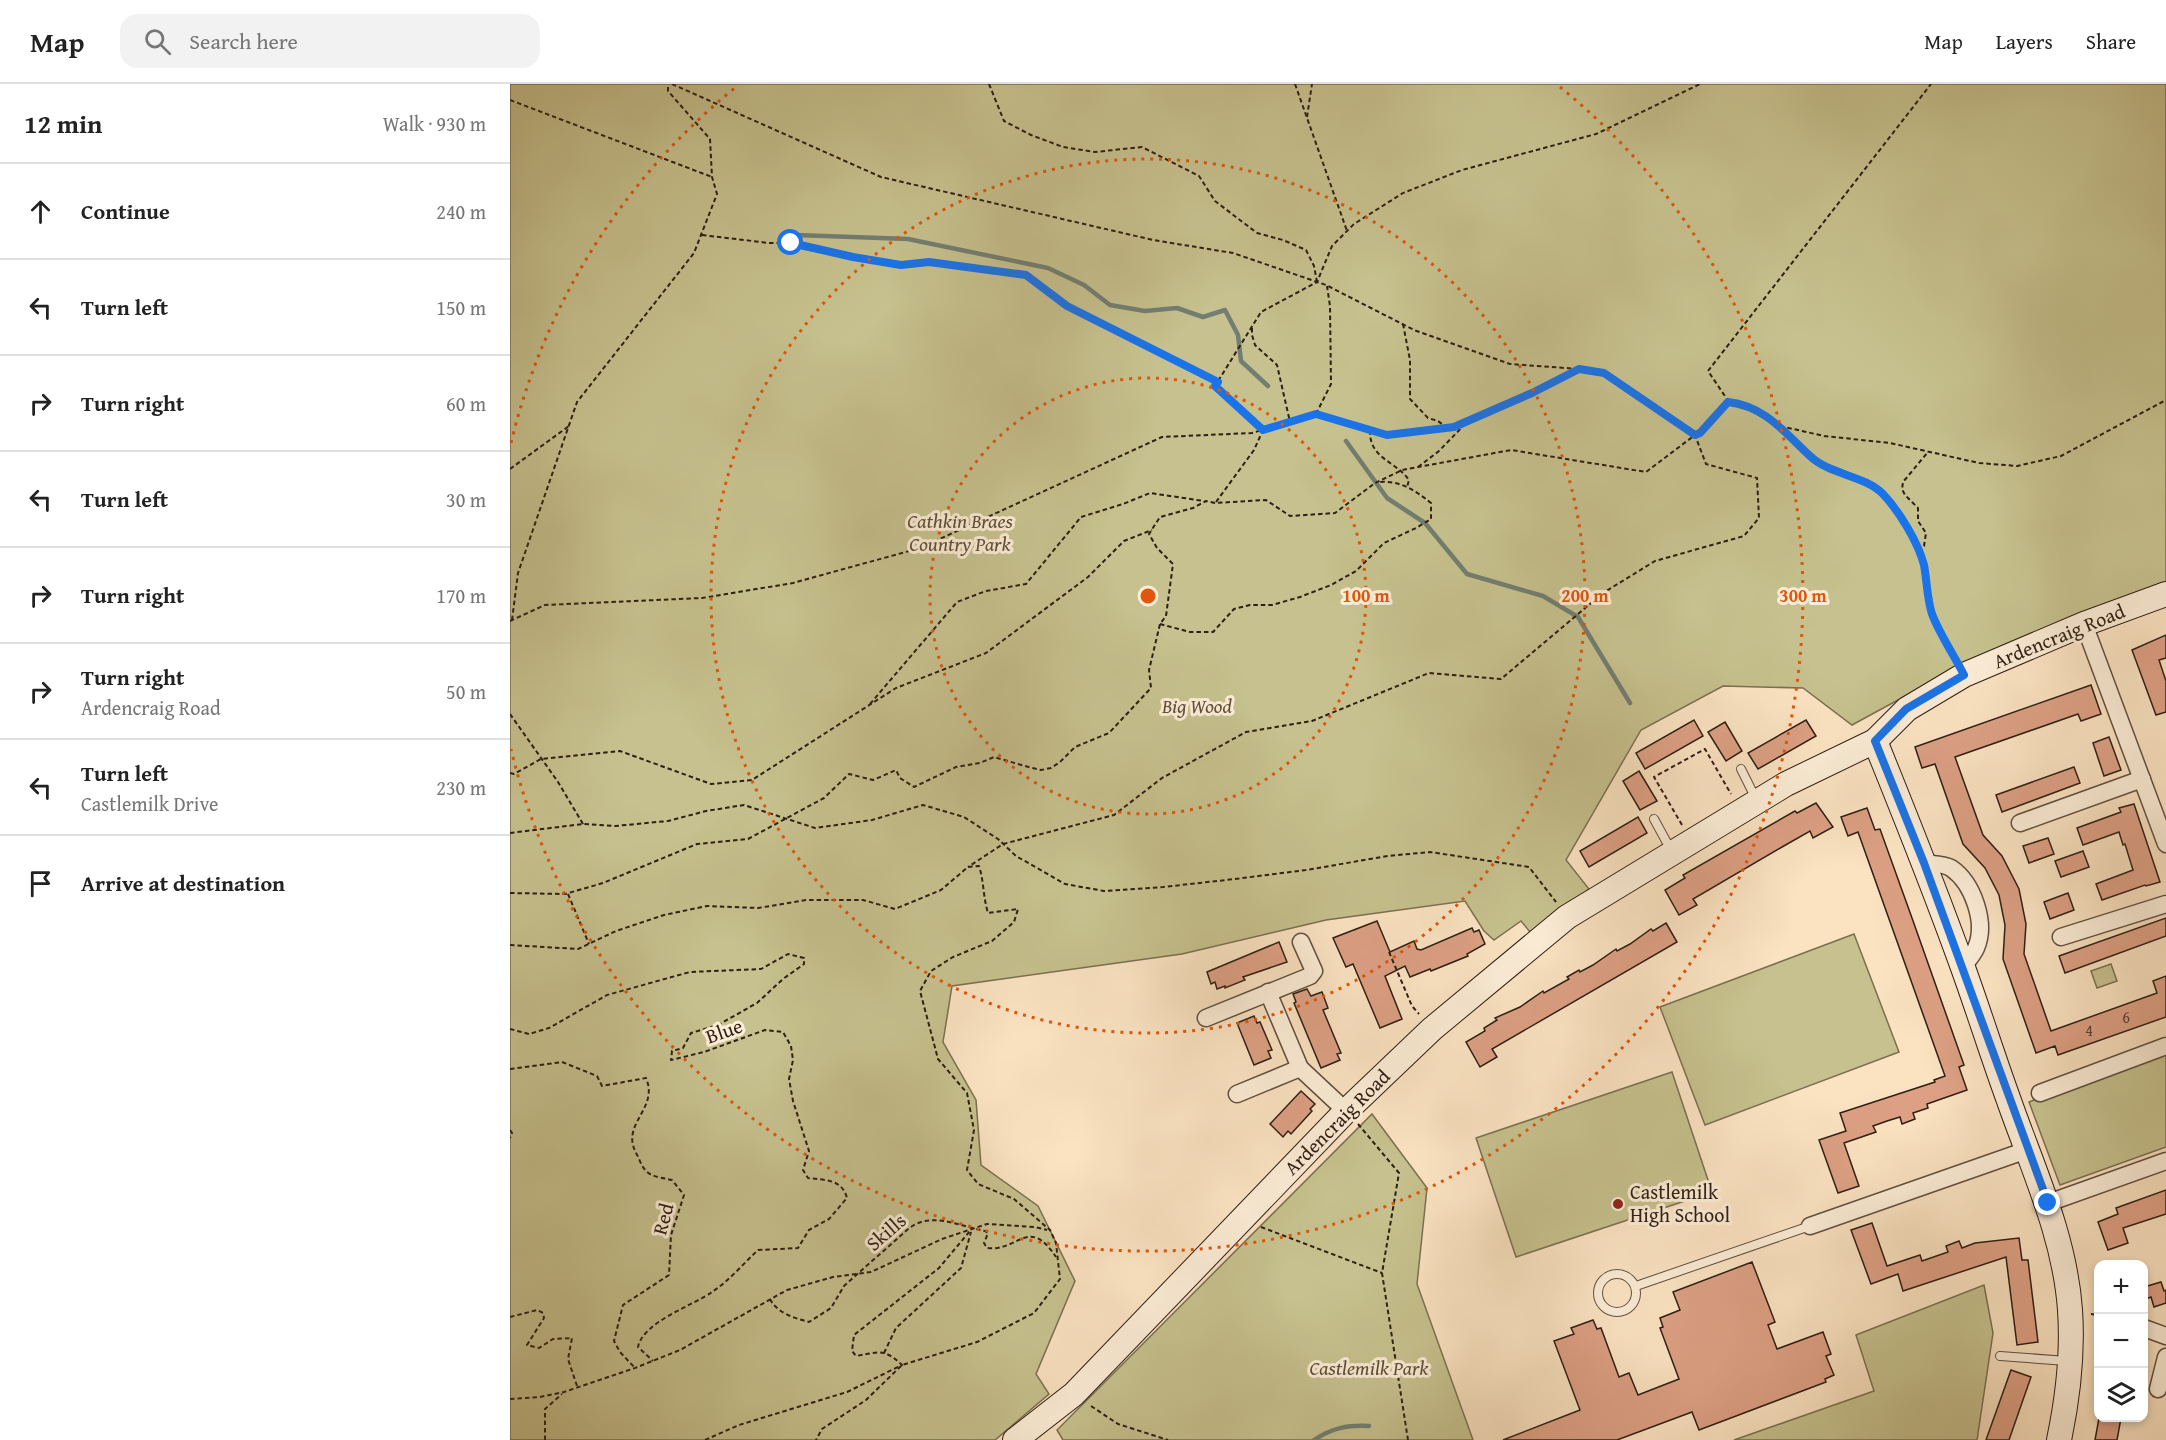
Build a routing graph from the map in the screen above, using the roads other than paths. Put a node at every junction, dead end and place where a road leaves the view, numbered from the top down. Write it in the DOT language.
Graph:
graph roads {
  1 [pos="2166,594"];
  2 [pos="2084,624"];
  3 [pos="1875,741"];
  4 [pos="1741,769"];
  5 [pos="2142,779"];
  6 [pos="1750,807"];
  7 [pos="1654,819"];
  8 [pos="2020,823"];
  9 [pos="2166,844"];
  10 [pos="1681,847"];
  11 [pos="1924,863"];
  12 [pos="2166,904"];
  13 [pos="2061,937"];
  14 [pos="1301,942"];
  15 [pos="1963,967"];
  16 [pos="1268,992"];
  17 [pos="1206,1018"];
  18 [pos="2166,1046"];
  19 [pos="1300,1068"];
  20 [pos="2040,1093"];
  21 [pos="1237,1094"];
  22 [pos="1346,1111"];
  23 [pos="2027,1150"];
  24 [pos="2166,1161"];
  25 [pos="2048,1203"];
  26 [pos="1810,1226"];
  27 [pos="1636,1286"];
  28 [pos="2148,1329"];
  29 [pos="2166,1336"];
  30 [pos="2000,1356"];
  31 [pos="2166,1357"];
  32 [pos="2071,1361"];
  33 [pos="2158,1389"];
  34 [pos="1016,1440"];
  35 [pos="2059,1440"];
  1 -- 2 [label="street, Ardencraig Road"];
  2 -- 3 [label="street, Ardencraig Road"];
  2 -- 5 [label="street"];
  3 -- 6 [label="street, Ardencraig Road"];
  3 -- 11 [label="street"];
  4 -- 6 [label="lane"];
  5 -- 8 [label="street"];
  5 -- 9 [label="street"];
  6 -- 10 [label="street, Ardencraig Road"];
  7 -- 10 [label="lane"];
  10 -- 22 [label="street, Ardencraig Road"];
  11 -- 15 [label="street"];
  11 -- 15 [label="street"];
  12 -- 13 [label="street"];
  14 -- 16 [label="street"];
  15 -- 23 [label="street"];
  16 -- 17 [label="street"];
  16 -- 19 [label="street"];
  18 -- 20 [label="street"];
  19 -- 21 [label="street"];
  19 -- 22 [label="street"];
  22 -- 34 [label="street, Ardencraig Road"];
  23 -- 25 [label="street"];
  23 -- 26 [label="street"];
  24 -- 25 [label="street"];
  25 -- 32 [label="street"];
  26 -- 27 [label="lane"];
  27 -- 27 [label="lane"];
  28 -- 29 [label="street"];
  30 -- 32 [label="lane"];
  31 -- 33 [label="street"];
  32 -- 35 [label="street"];
}
